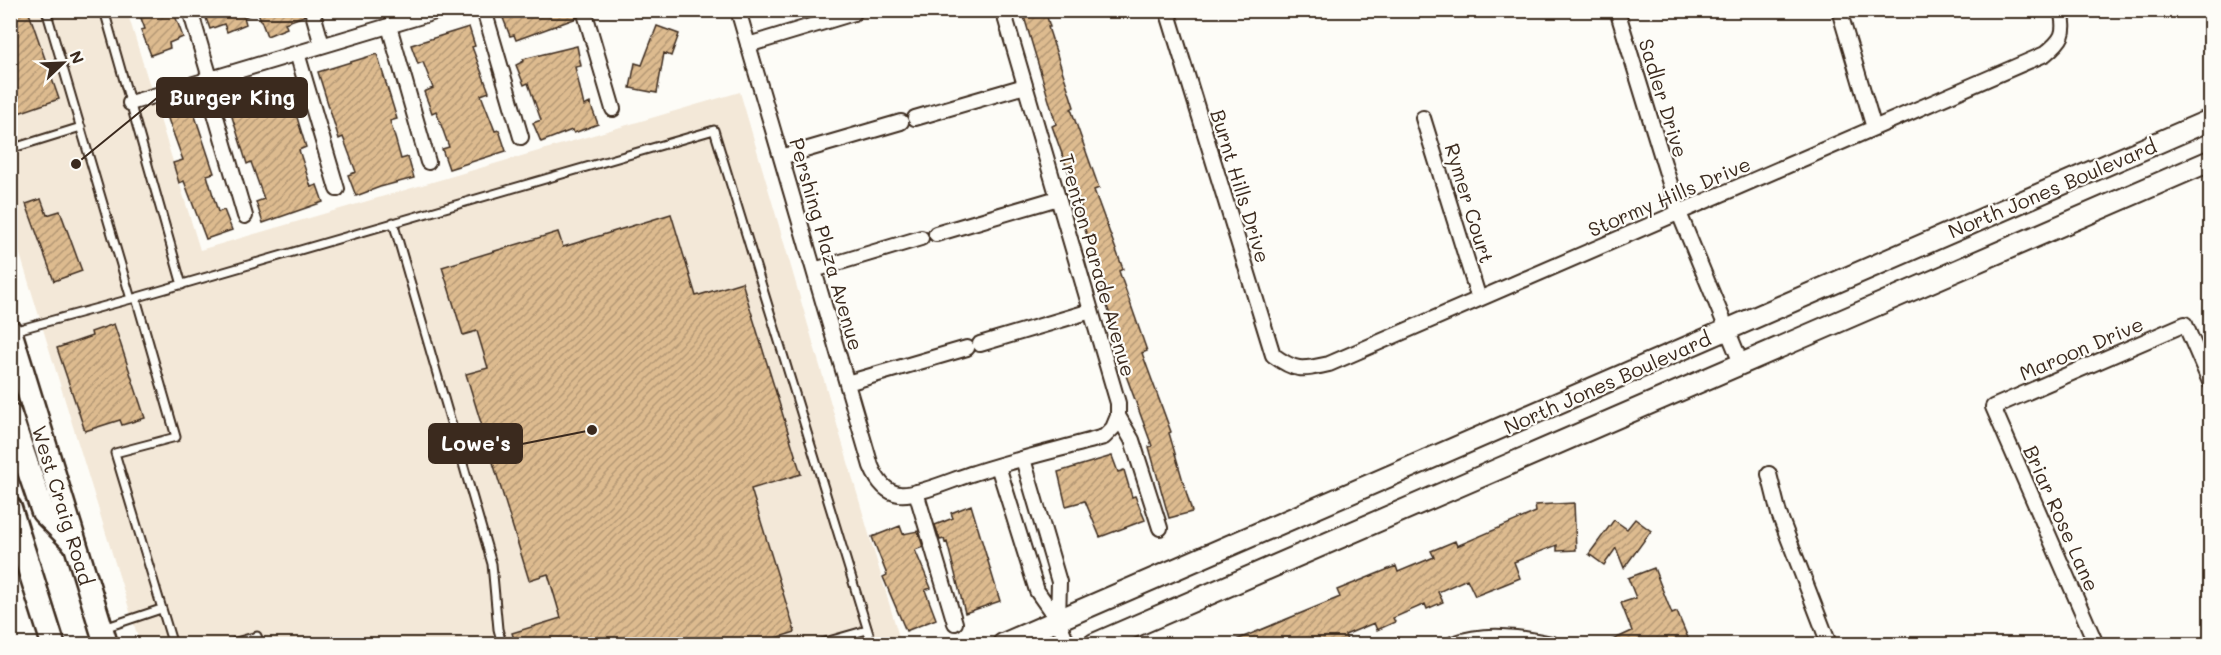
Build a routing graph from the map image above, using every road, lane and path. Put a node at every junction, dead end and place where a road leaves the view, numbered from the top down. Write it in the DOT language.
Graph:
graph roads {
  1 [pos="46,10"];
  2 [pos="104,10"];
  3 [pos="190,10"];
  4 [pos="312,10"];
  5 [pos="484,10"];
  6 [pos="584,10"];
  7 [pos="738,10"];
  8 [pos="1004,10"];
  9 [pos="1167,10"];
  10 [pos="1617,10"];
  11 [pos="1839,10"];
  12 [pos="2061,10"];
  13 [pos="437,11"];
  14 [pos="854,13"];
  15 [pos="389,26"];
  16 [pos="322,45"];
  17 [pos="748,45"];
  18 [pos="297,53"];
  19 [pos="207,79"];
  20 [pos="1026,86"];
  21 [pos="130,103"];
  22 [pos="613,109"];
  23 [pos="1423,118"];
  24 [pos="2211,120"];
  25 [pos="81,127"];
  26 [pos="1874,128"];
  27 [pos="521,136"];
  28 [pos="10,149"];
  29 [pos="781,157"];
  30 [pos="2211,161"];
  31 [pos="428,162"];
  32 [pos="336,189"];
  33 [pos="1058,198"];
  34 [pos="1679,213"];
  35 [pos="245,216"];
  36 [pos="393,222"];
  37 [pos="936,234"];
  38 [pos="921,238"];
  39 [pos="814,270"];
  40 [pos="182,285"];
  41 [pos="133,299"];
  42 [pos="1479,299"];
  43 [pos="1091,311"];
  44 [pos="1727,329"];
  45 [pos="11,331"];
  46 [pos="1741,363"];
  47 [pos="1288,366"];
  48 [pos="2211,381"];
  49 [pos="847,383"];
  50 [pos="1993,407"];
  51 [pos="10,415"];
  52 [pos="1118,416"];
  53 [pos="1023,459"];
  54 [pos="998,466"];
  55 [pos="1769,474"];
  56 [pos="916,492"];
  57 [pos="10,508"];
  58 [pos="1160,528"];
  59 [pos="76,545"];
  60 [pos="161,609"];
  61 [pos="1058,621"];
  62 [pos="955,623"];
  63 [pos="867,630"];
  64 [pos="104,637"];
  65 [pos="53,645"];
  66 [pos="177,645"];
  67 [pos="229,645"];
  68 [pos="260,645"];
  69 [pos="502,645"];
  70 [pos="818,645"];
  71 [pos="872,645"];
  72 [pos="1003,645"];
  73 [pos="1068,645"];
  74 [pos="1094,645"];
  75 [pos="1453,645"];
  76 [pos="1552,645"];
  77 [pos="1829,645"];
  78 [pos="2096,645"];
  1 -- 25 [label="lane"];
  2 -- 21 [label="lane"];
  3 -- 19 [label="street"];
  4 -- 16 [label="street"];
  5 -- 27 [label="street"];
  6 -- 22 [label="street"];
  7 -- 17 [label="street, Pershing Plaza Avenue"];
  8 -- 20 [label="street, Trenton Parade Avenue"];
  9 -- 47 [label="street, Burnt Hills Drive"];
  10 -- 34 [label="street, Sadler Drive"];
  11 -- 26 [label="street"];
  12 -- 26 [label="street, Stormy Hills Drive"];
  13 -- 15 [label="street"];
  14 -- 17 [label="street"];
  15 -- 16 [label="street"];
  15 -- 31 [label="street"];
  16 -- 18 [label="street"];
  17 -- 29 [label="street, Pershing Plaza Avenue"];
  18 -- 19 [label="street"];
  18 -- 32 [label="street"];
  19 -- 21 [label="street"];
  19 -- 35 [label="street"];
  20 -- 29 [label="street"];
  20 -- 33 [label="street, Trenton Parade Avenue"];
  21 -- 40 [label="lane"];
  23 -- 42 [label="street, Rymer Court"];
  24 -- 44 [label="main road, North Jones Boulevard"];
  25 -- 28 [label="lane"];
  25 -- 41 [label="lane"];
  26 -- 34 [label="street, Stormy Hills Drive"];
  29 -- 39 [label="street, Pershing Plaza Avenue"];
  30 -- 46 [label="main road, North Jones Boulevard"];
  33 -- 37 [label="street"];
  33 -- 43 [label="street, Trenton Parade Avenue"];
  34 -- 42 [label="street, Stormy Hills Drive"];
  34 -- 44 [label="street, Sadler Drive"];
  36 -- 40 [label="lane"];
  36 -- 63 [label="lane"];
  36 -- 69 [label="lane"];
  38 -- 39 [label="street"];
  39 -- 49 [label="street, Pershing Plaza Avenue"];
  40 -- 41 [label="lane"];
  41 -- 45 [label="lane"];
  41 -- 60 [label="lane"];
  42 -- 47 [label="street, Stormy Hills Drive"];
  43 -- 49 [label="street"];
  43 -- 52 [label="street, Trenton Parade Avenue"];
  44 -- 46 [label="street, Sadler Drive"];
  44 -- 61 [label="main road, North Jones Boulevard"];
  45 -- 59 [label="main road, West Craig Road"];
  46 -- 74 [label="main road, North Jones Boulevard"];
  48 -- 50 [label="street, Maroon Drive"];
  49 -- 56 [label="street, Pershing Plaza Avenue"];
  50 -- 78 [label="street, Briar Rose Lane"];
  51 -- 59 [label="main road"];
  52 -- 53 [label="street"];
  52 -- 58 [label="street, Trenton Parade Avenue"];
  53 -- 54 [label="street"];
  53 -- 61 [label="street"];
  54 -- 56 [label="street"];
  54 -- 61 [label="street"];
  55 -- 77 [label="street"];
  56 -- 62 [label="street"];
  57 -- 65 [label="main road"];
  59 -- 64 [label="main road, West Craig Road"];
  60 -- 64 [label="lane"];
  60 -- 66 [label="lane"];
  61 -- 72 [label="main road, North Jones Boulevard"];
  61 -- 73 [label="street"];
  63 -- 70 [label="lane"];
  63 -- 71 [label="lane"];
  67 -- 68 [label="lane"];
  75 -- 76 [label="street"];
}
